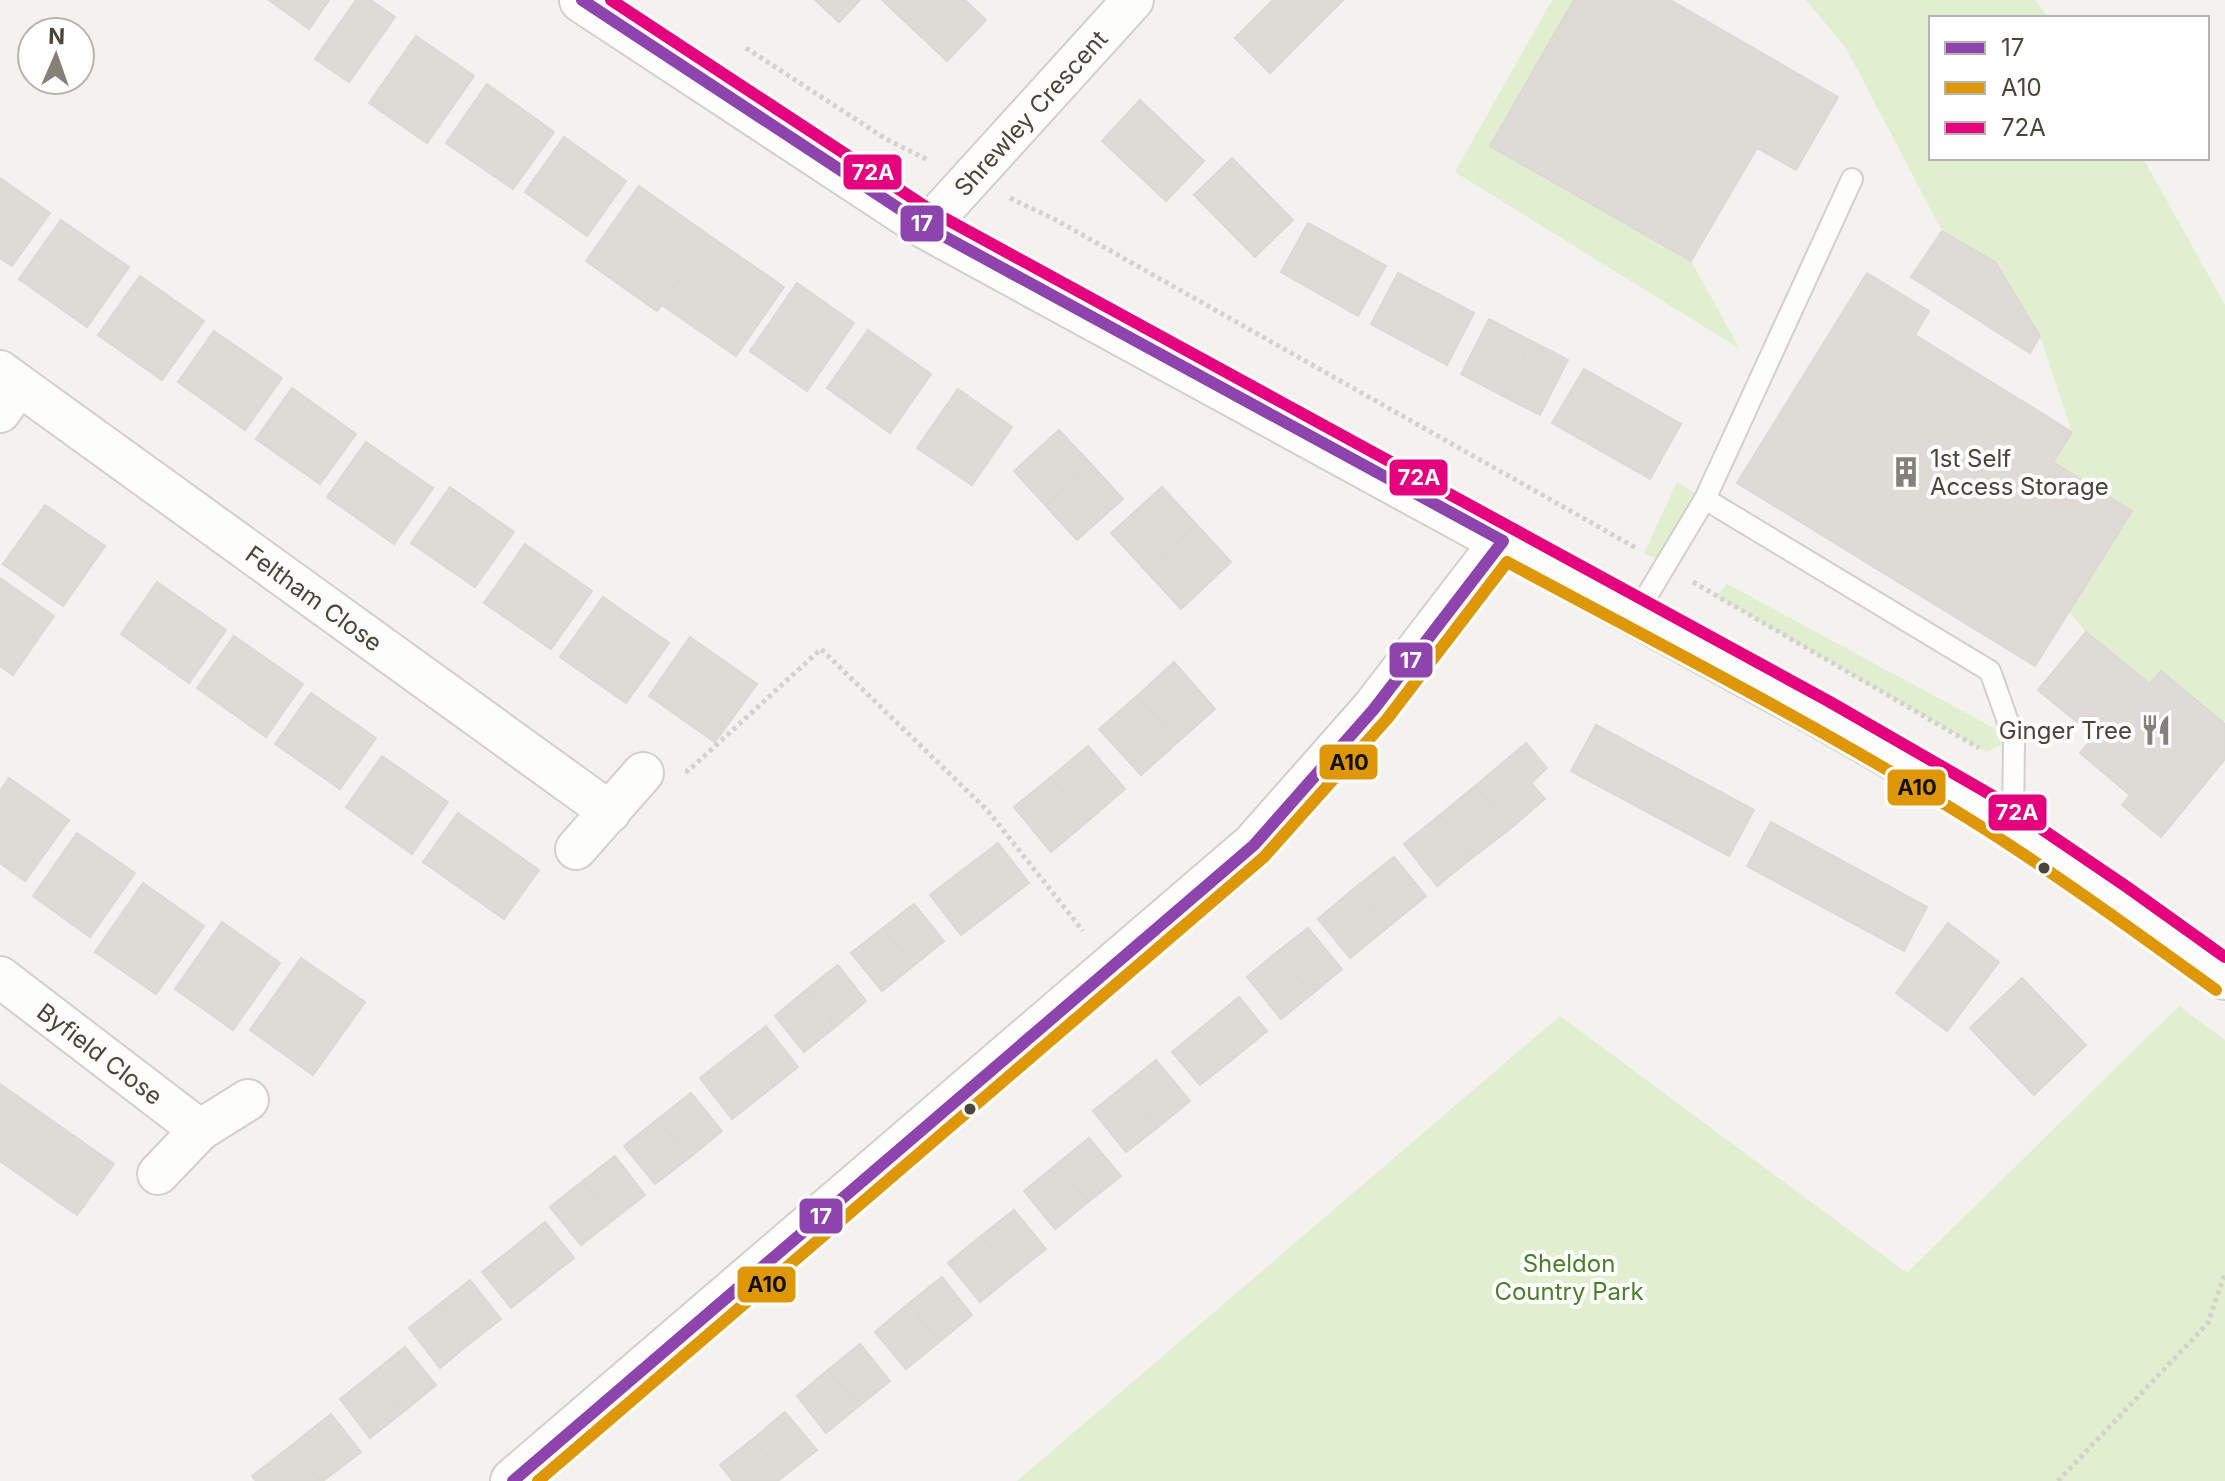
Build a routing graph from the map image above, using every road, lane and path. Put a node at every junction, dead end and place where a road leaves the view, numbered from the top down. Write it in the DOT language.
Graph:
graph roads {
  1 [pos="582,0"];
  2 [pos="1133,0"];
  3 [pos="739,44"];
  4 [pos="942,166"];
  5 [pos="1852,179"];
  6 [pos="999,193"];
  7 [pos="927,227"];
  8 [pos="6,390"];
  9 [pos="1705,499"];
  10 [pos="1503,541"];
  11 [pos="1644,553"];
  12 [pos="1690,580"];
  13 [pos="1636,614"];
  14 [pos="2014,771"];
  15 [pos="643,773"];
  16 [pos="610,812"];
  17 [pos="2013,829"];
  18 [pos="576,849"];
  19 [pos="1111,966"];
  20 [pos="0,977"];
  21 [pos="2225,977"];
  22 [pos="248,1100"];
  23 [pos="200,1130"];
  24 [pos="158,1174"];
  25 [pos="2225,1273"];
  26 [pos="513,1481"];
  27 [pos="2058,1481"];
  1 -- 7 [label="street"];
  2 -- 7 [label="street, Shrewley Crescent"];
  3 -- 4 [label="path"];
  5 -- 9 [label="lane"];
  6 -- 11 [label="path"];
  7 -- 10 [label="street"];
  8 -- 16 [label="street, Feltham Close"];
  9 -- 13 [label="lane"];
  9 -- 14 [label="lane"];
  10 -- 13 [label="street"];
  10 -- 19 [label="street"];
  12 -- 14 [label="path"];
  13 -- 17 [label="street"];
  14 -- 17 [label="lane"];
  15 -- 16 [label="street"];
  15 -- 19 [label="path"];
  16 -- 18 [label="street"];
  17 -- 21 [label="street"];
  19 -- 26 [label="street"];
  20 -- 23 [label="street, Byfield Close"];
  22 -- 23 [label="street"];
  23 -- 24 [label="street"];
  25 -- 27 [label="path"];
}
